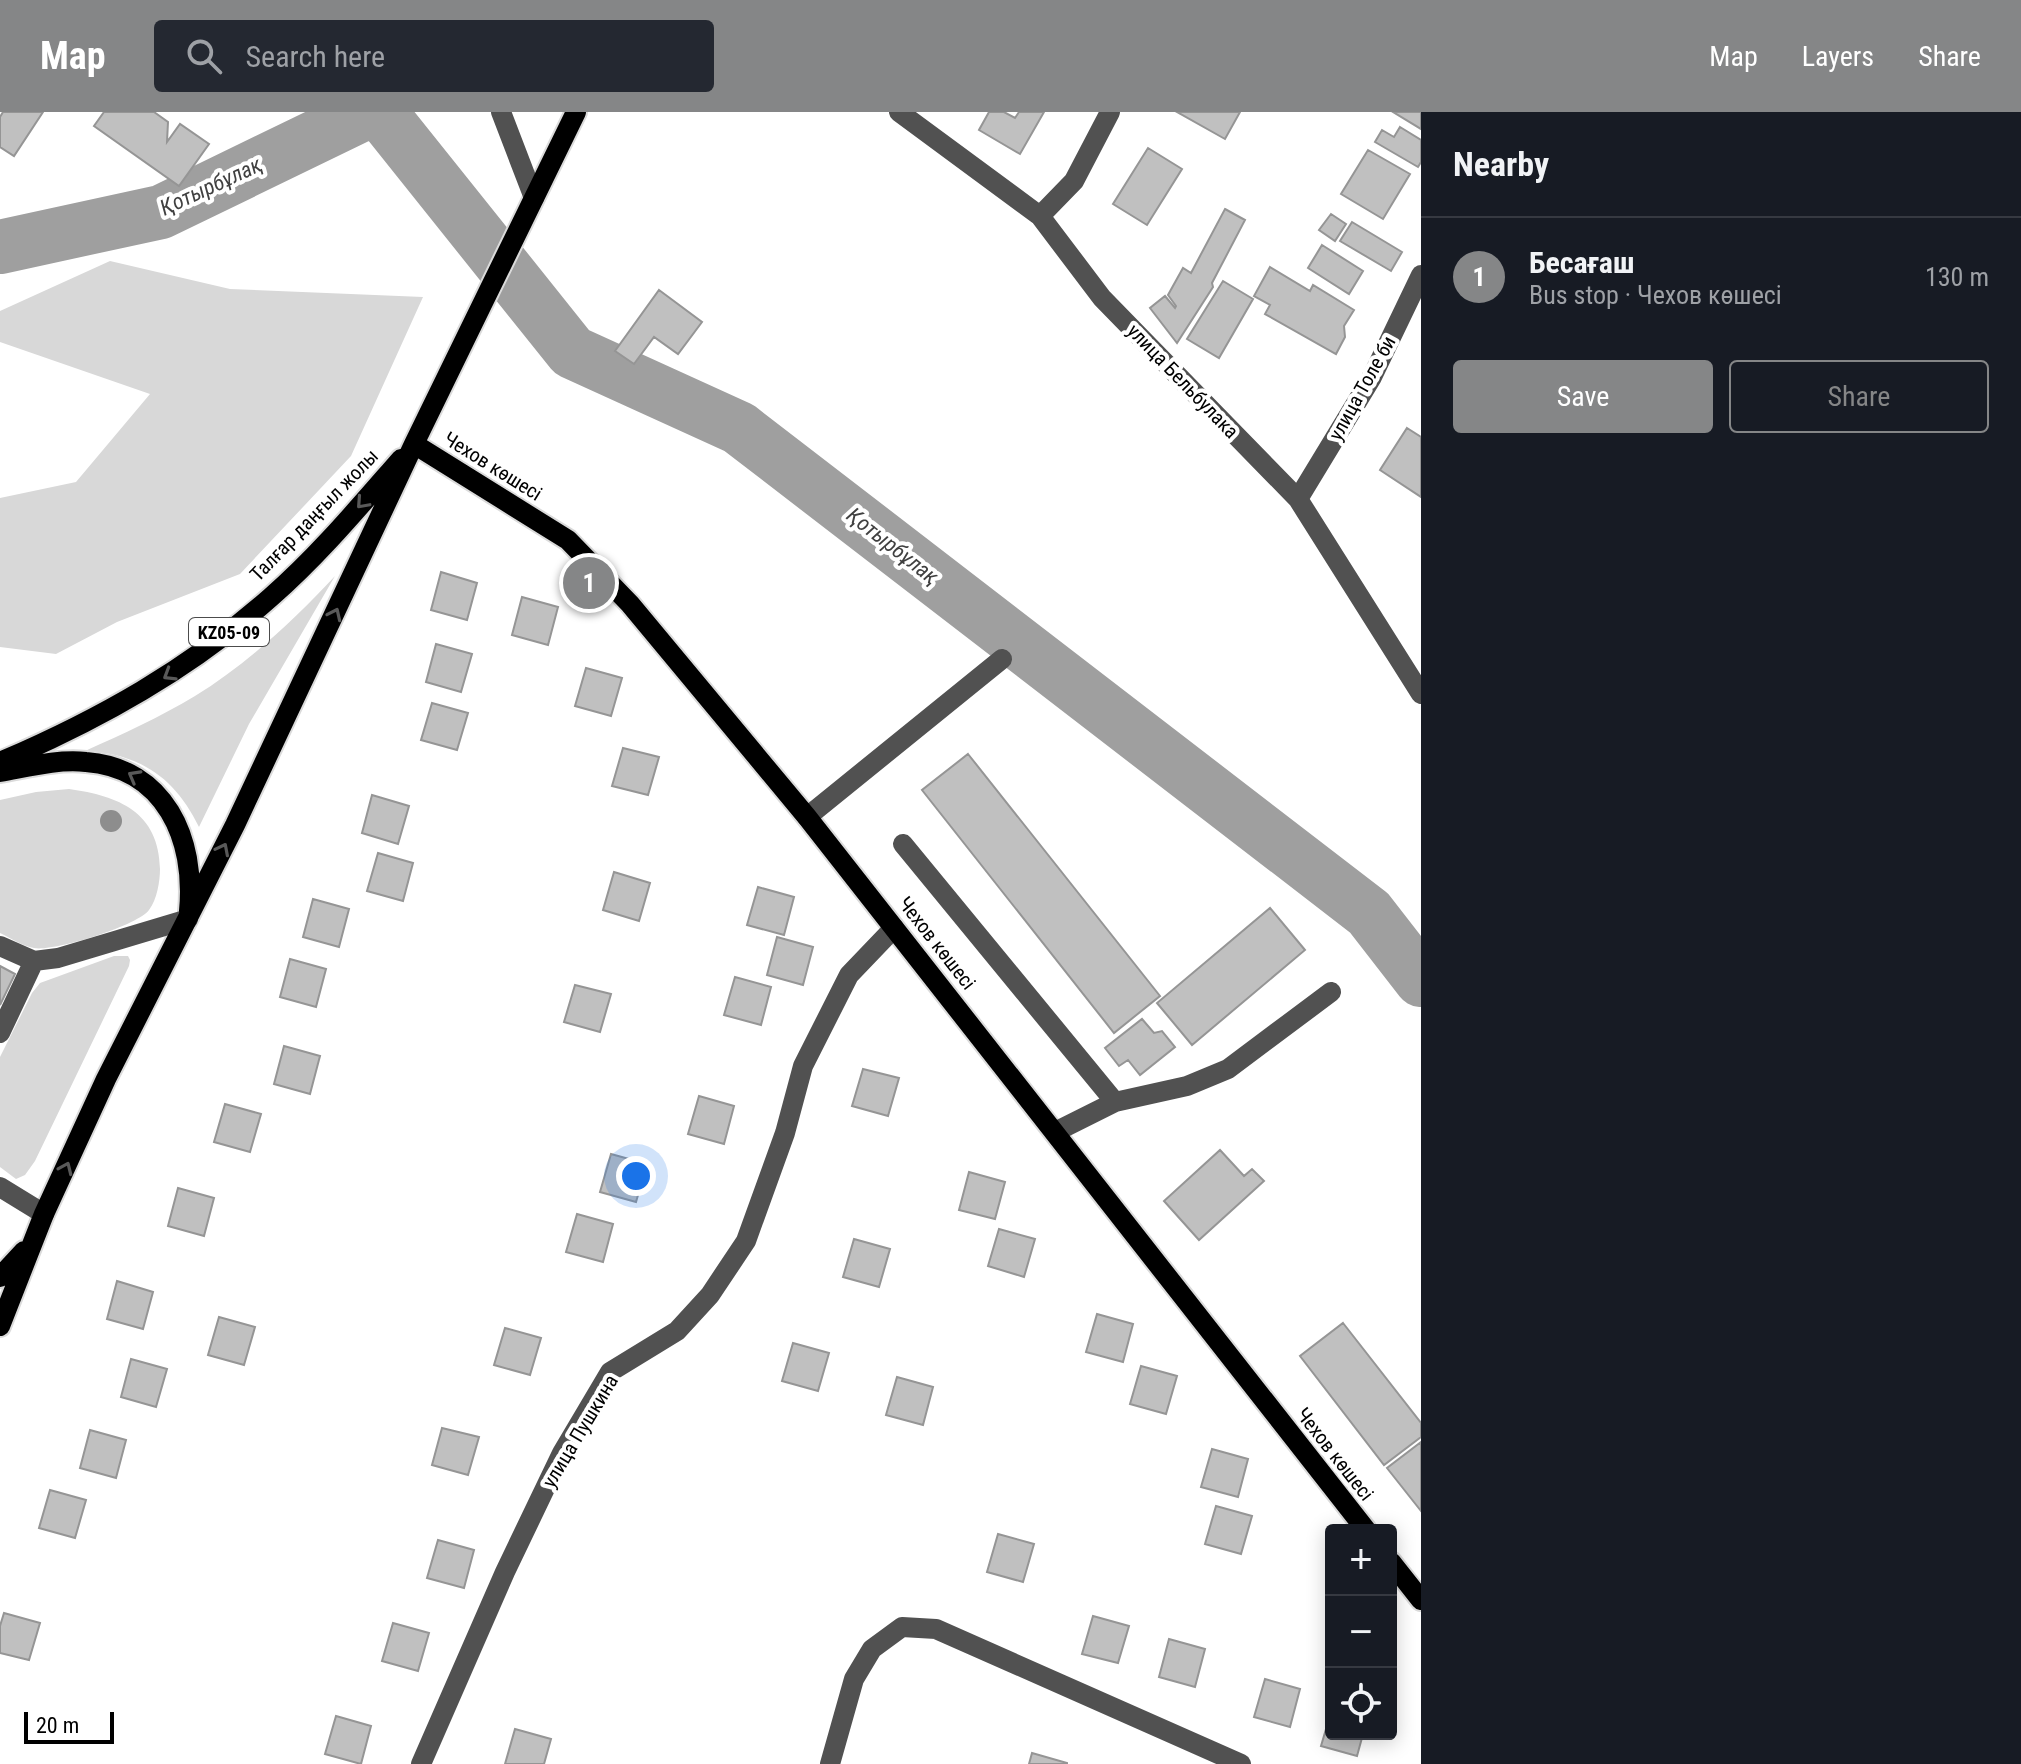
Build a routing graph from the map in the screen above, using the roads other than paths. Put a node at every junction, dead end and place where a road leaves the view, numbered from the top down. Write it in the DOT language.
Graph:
graph roads {
  1 [pos="501,112"];
  2 [pos="576,112"];
  3 [pos="899,112"];
  4 [pos="1110,112"];
  5 [pos="534,198"];
  6 [pos="1040,216"];
  7 [pos="1421,275"];
  8 [pos="414,444"];
  9 [pos="1298,499"];
  10 [pos="1002,659"];
  11 [pos="1421,694"];
  12 [pos="0,762"];
  13 [pos="0,772"];
  14 [pos="807,817"];
  15 [pos="903,844"];
  16 [pos="188,919"];
  17 [pos="894,928"];
  18 [pos="0,946"];
  19 [pos="34,961"];
  20 [pos="1331,992"];
  21 [pos="0,1033"];
  22 [pos="1115,1102"];
  23 [pos="1055,1132"];
  24 [pos="0,1187"];
  25 [pos="44,1214"];
  26 [pos="34,1239"];
  27 [pos="0,1277"];
  28 [pos="0,1326"];
  29 [pos="1361,1524"];
  30 [pos="1397,1570"];
  31 [pos="1421,1600"];
  32 [pos="421,1764"];
  33 [pos="830,1764"];
  34 [pos="1241,1764"];
  1 -- 5 [label="street"];
  2 -- 5 [label="main road, Талғар даңғыл жолы / KZ05-09"];
  3 -- 6 [label="street, улица Бельбулака"];
  4 -- 6 [label="street"];
  5 -- 8 [label="main road, Талғар даңғыл жолы / KZ05-09"];
  6 -- 9 [label="street, улица Бельбулака"];
  7 -- 9 [label="street, улица Толе би"];
  8 -- 12 [label="main road, Талғар даңғыл жолы / KZ05-09, one-way"];
  8 -- 14 [label="main road, Чехов көшесі"];
  16 -- 8 [label="main road, Талғар даңғыл жолы / KZ05-09, one-way"];
  9 -- 11 [label="street, улица Бельбулака"];
  10 -- 14 [label="street"];
  16 -- 13 [label="main road, Талғар даңғыл жолы / KZ05-09, one-way"];
  14 -- 17 [label="main road, Чехов көшесі"];
  15 -- 22 [label="street"];
  16 -- 19 [label="street"];
  25 -- 16 [label="main road, Талғар даңғыл жолы / KZ05-09, one-way"];
  17 -- 23 [label="main road, Чехов көшесі"];
  17 -- 32 [label="street, улица Пушкина"];
  18 -- 19 [label="street"];
  19 -- 21 [label="street"];
  20 -- 22 [label="street"];
  22 -- 23 [label="street"];
  23 -- 29 [label="main road, Чехов көшесі"];
  24 -- 25 [label="street"];
  25 -- 26 [label="main road, Талғар даңғыл жолы / KZ05-09"];
  26 -- 27 [label="main road, KZ05-09"];
  26 -- 28 [label="main road, Талғар даңғыл жолы / KZ05-09"];
  30 -- 31 [label="main road"];
  33 -- 34 [label="street"];
}
